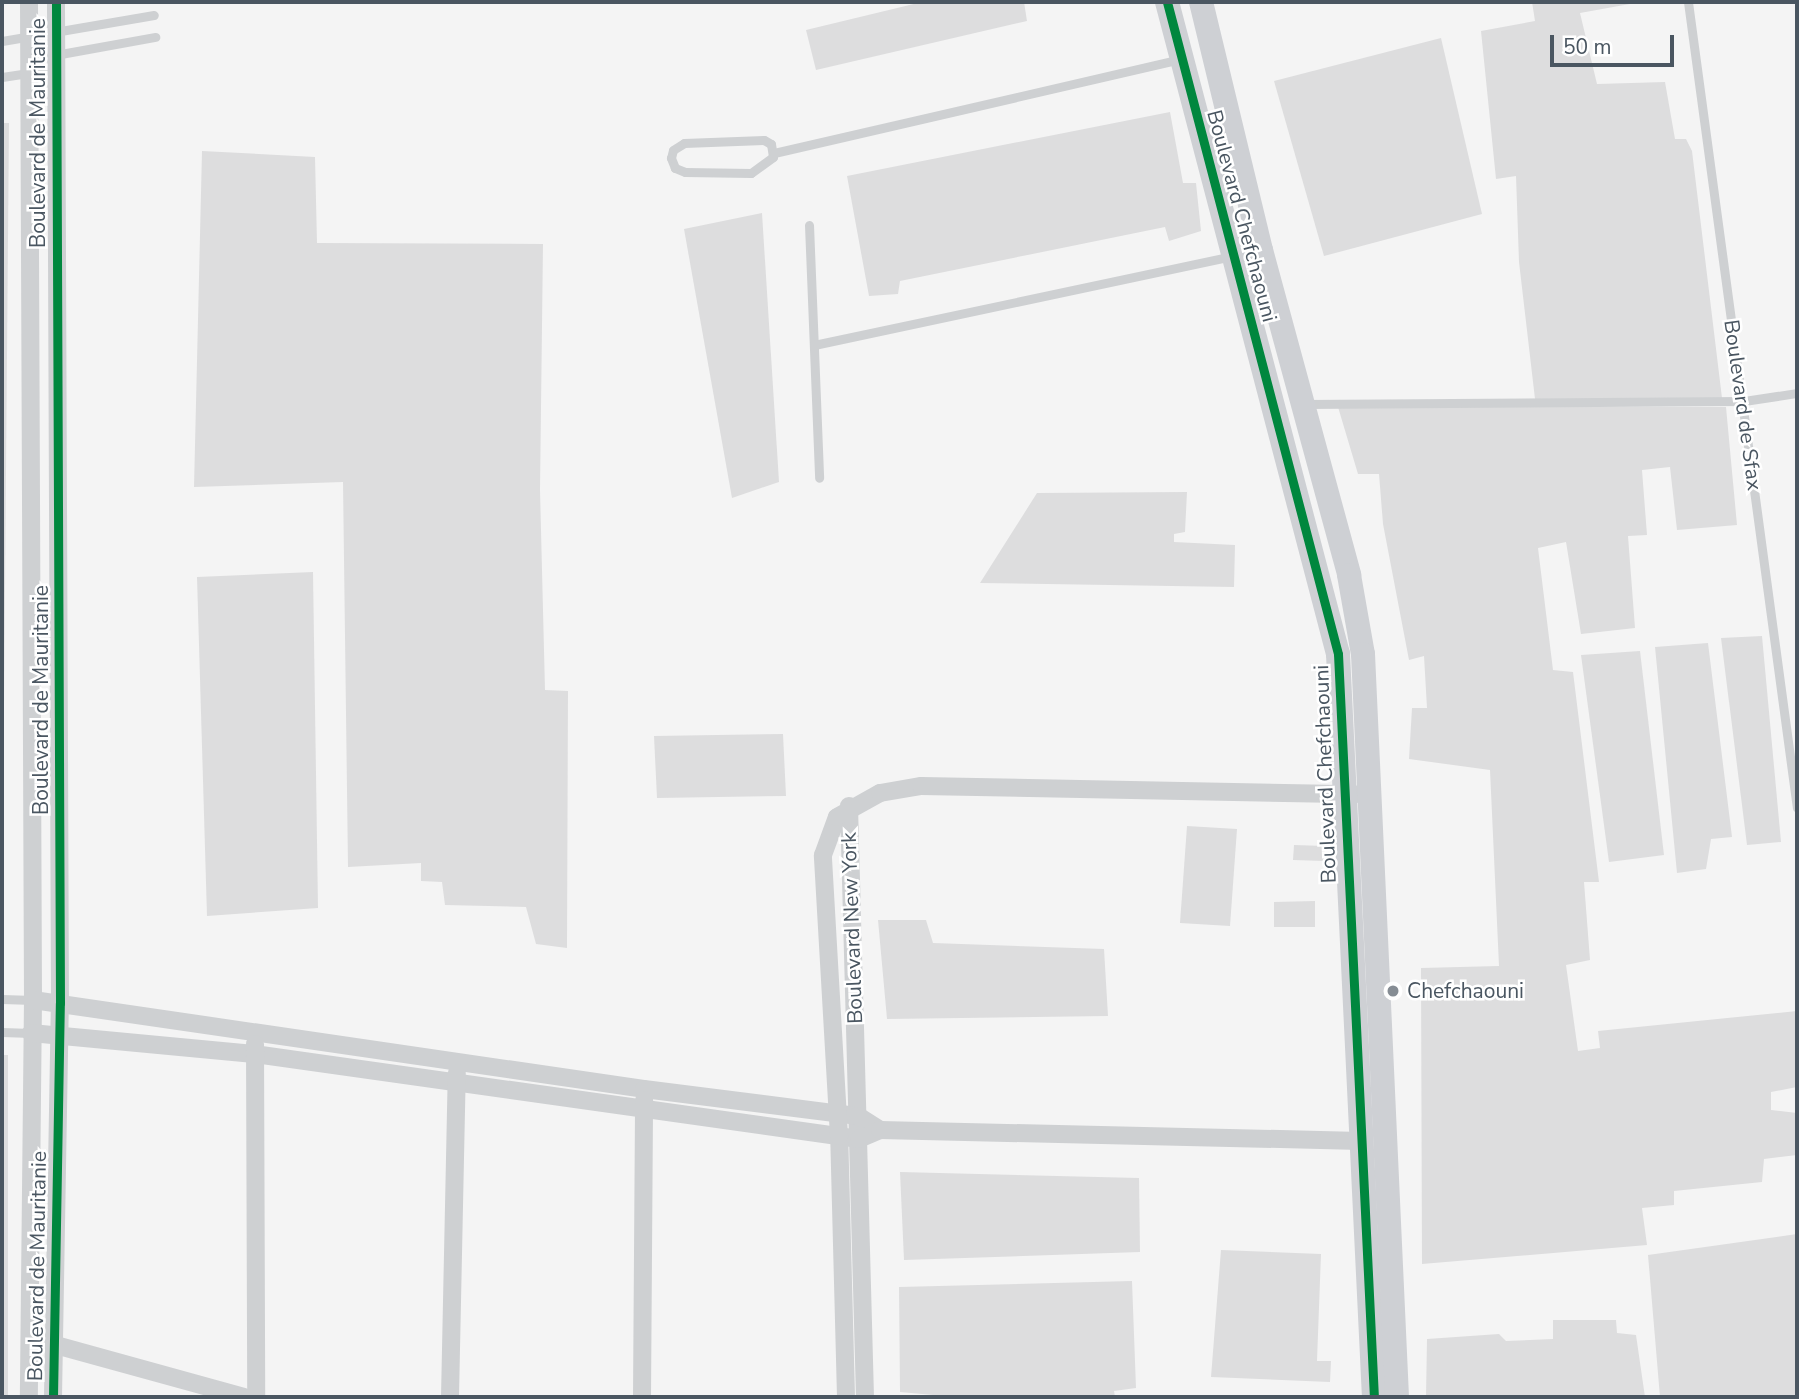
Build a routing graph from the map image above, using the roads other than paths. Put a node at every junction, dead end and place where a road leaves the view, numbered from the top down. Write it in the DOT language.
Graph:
graph roads {
  1 [pos="29,2"];
  2 [pos="56,2"];
  3 [pos="1167,2"];
  4 [pos="1201,2"];
  5 [pos="1688,2"];
  6 [pos="154,15"];
  7 [pos="56,32"];
  8 [pos="28,37"];
  9 [pos="155,37"];
  10 [pos="2,41"];
  11 [pos="1182,58"];
  12 [pos="55,62"];
  13 [pos="29,73"];
  14 [pos="2,77"];
  15 [pos="774,153"];
  16 [pos="809,225"];
  17 [pos="1261,250"];
  18 [pos="1234,257"];
  19 [pos="814,345"];
  20 [pos="1797,393"];
  21 [pos="1744,401"];
  22 [pos="1302,404"];
  23 [pos="819,478"];
  24 [pos="1342,794"];
  25 [pos="1370,794"];
  26 [pos="849,806"];
  27 [pos="1797,808"];
  28 [pos="2,999"];
  29 [pos="33,1000"];
  30 [pos="60,1003"];
  31 [pos="256,1030"];
  32 [pos="2,1032"];
  33 [pos="31,1033"];
  34 [pos="59,1035"];
  35 [pos="254,1054"];
  36 [pos="457,1063"];
  37 [pos="457,1085"];
  38 [pos="644,1089"];
  39 [pos="643,1111"];
  40 [pos="838,1114"];
  41 [pos="858,1116"];
  42 [pos="880,1130"];
  43 [pos="839,1136"];
  44 [pos="859,1139"];
  45 [pos="1361,1141"];
  46 [pos="52,1344"];
  47 [pos="29,1397"];
  48 [pos="52,1397"];
  49 [pos="244,1397"];
  50 [pos="256,1397"];
  51 [pos="450,1397"];
  52 [pos="642,1397"];
  53 [pos="846,1397"];
  54 [pos="865,1397"];
  55 [pos="1374,1397"];
  56 [pos="1397,1397"];
  1 -- 8 [label="street, Boulevard de Mauritanie"];
  2 -- 7 [label="street, Boulevard de Mauritanie"];
  3 -- 11 [label="street, Boulevard Chefchaouni"];
  4 -- 17 [label="street, Boulevard Chefchaouni"];
  5 -- 21 [label="lane, Boulevard de Sfax"];
  6 -- 7 [label="lane"];
  7 -- 8 [label="lane"];
  7 -- 12 [label="street, Boulevard de Mauritanie"];
  8 -- 10 [label="lane"];
  8 -- 13 [label="street, Boulevard de Mauritanie"];
  9 -- 12 [label="lane"];
  11 -- 15 [label="lane"];
  11 -- 18 [label="street, Boulevard Chefchaouni"];
  12 -- 13 [label="lane"];
  12 -- 30 [label="street, Boulevard de Mauritanie"];
  13 -- 14 [label="lane"];
  13 -- 29 [label="street, Boulevard de Mauritanie"];
  15 -- 15 [label="lane"];
  16 -- 19 [label="lane"];
  17 -- 18 [label="lane"];
  17 -- 22 [label="street, Boulevard Chefchaouni"];
  18 -- 19 [label="lane"];
  18 -- 24 [label="street, Boulevard Chefchaouni"];
  19 -- 23 [label="lane"];
  20 -- 21 [label="lane"];
  21 -- 22 [label="lane"];
  21 -- 27 [label="lane, Boulevard de Sfax"];
  22 -- 25 [label="street, Boulevard Chefchaouni"];
  24 -- 25 [label="street"];
  24 -- 26 [label="street"];
  24 -- 45 [label="street, Boulevard Chefchaouni"];
  25 -- 56 [label="street, Boulevard Chefchaouni"];
  26 -- 40 [label="street, Boulevard New York"];
  26 -- 41 [label="street, Boulevard New York"];
  28 -- 29 [label="lane"];
  29 -- 30 [label="street"];
  29 -- 33 [label="street, Boulevard de Mauritanie"];
  30 -- 31 [label="street"];
  30 -- 34 [label="street, Boulevard de Mauritanie"];
  31 -- 35 [label="street"];
  31 -- 36 [label="street"];
  32 -- 33 [label="lane"];
  33 -- 34 [label="street"];
  33 -- 47 [label="street, Boulevard de Mauritanie"];
  34 -- 35 [label="street"];
  34 -- 46 [label="street, Boulevard de Mauritanie"];
  35 -- 37 [label="street"];
  35 -- 50 [label="street"];
  36 -- 37 [label="street"];
  36 -- 38 [label="street"];
  37 -- 39 [label="street"];
  37 -- 51 [label="street"];
  38 -- 39 [label="street"];
  38 -- 40 [label="street"];
  39 -- 43 [label="street"];
  39 -- 52 [label="street"];
  40 -- 41 [label="street"];
  40 -- 43 [label="street, Boulevard New York"];
  41 -- 42 [label="street"];
  41 -- 44 [label="street, Boulevard New York"];
  42 -- 44 [label="street"];
  42 -- 45 [label="street"];
  43 -- 44 [label="street"];
  43 -- 53 [label="street, Boulevard New York"];
  44 -- 54 [label="street, Boulevard New York"];
  45 -- 55 [label="street, Boulevard Chefchaouni"];
  46 -- 48 [label="street, Boulevard de Mauritanie"];
  46 -- 49 [label="street"];
}
